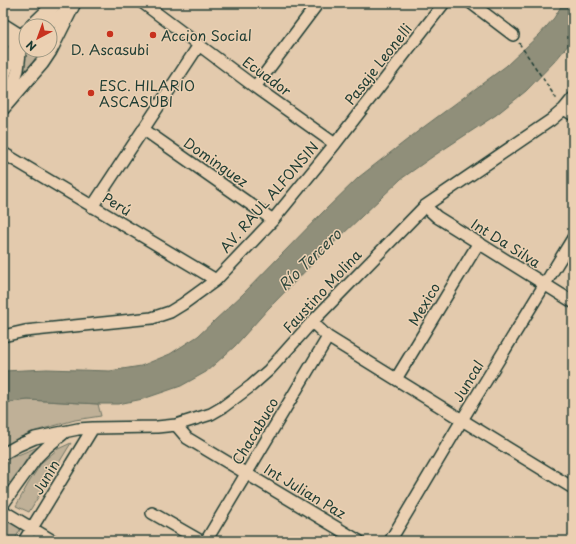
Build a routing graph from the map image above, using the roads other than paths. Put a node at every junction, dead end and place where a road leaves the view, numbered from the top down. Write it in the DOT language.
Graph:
graph roads {
  1 [pos="56,3"];
  2 [pos="143,3"];
  3 [pos="318,3"];
  4 [pos="444,3"];
  5 [pos="471,3"];
  6 [pos="74,4"];
  7 [pos="40,18"];
  8 [pos="57,18"];
  9 [pos="3,24"];
  10 [pos="513,35"];
  11 [pos="3,36"];
  12 [pos="18,36"];
  13 [pos="18,38"];
  14 [pos="199,45"];
  15 [pos="18,47"];
  16 [pos="20,58"];
  17 [pos="3,76"];
  18 [pos="256,87"];
  19 [pos="573,98"];
  20 [pos="5,106"];
  21 [pos="568,112"];
  22 [pos="143,129"];
  23 [pos="335,144"];
  24 [pos="3,153"];
  25 [pos="425,206"];
  26 [pos="92,207"];
  27 [pos="273,220"];
  28 [pos="573,238"];
  29 [pos="478,244"];
  30 [pos="216,280"];
  31 [pos="544,285"];
  32 [pos="573,302"];
  33 [pos="312,322"];
  34 [pos="3,336"];
  35 [pos="328,337"];
  36 [pos="396,379"];
  37 [pos="462,420"];
  38 [pos="176,425"];
  39 [pos="93,428"];
  40 [pos="65,432"];
  41 [pos="3,454"];
  42 [pos="247,474"];
  43 [pos="3,488"];
  44 [pos="573,488"];
  45 [pos="3,506"];
  46 [pos="152,513"];
  47 [pos="32,528"];
  48 [pos="24,541"];
  49 [pos="53,541"];
  50 [pos="201,541"];
  51 [pos="206,541"];
  52 [pos="359,541"];
  53 [pos="390,541"];
  1 -- 7 [label="main road"];
  2 -- 14 [label="street, Ecuador"];
  3 -- 18 [label="street"];
  4 -- 23 [label="street, Pasaje Leonelli"];
  5 -- 10 [label="street"];
  6 -- 8 [label="street"];
  6 -- 20 [label="main road"];
  9 -- 12 [label="street"];
  11 -- 13 [label="street"];
  14 -- 18 [label="street, Ecuador"];
  14 -- 22 [label="street"];
  15 -- 17 [label="main road"];
  16 -- 20 [label="street"];
  18 -- 23 [label="street, Ecuador"];
  19 -- 21 [label="street, Faustino Molina"];
  21 -- 25 [label="street, Faustino Molina"];
  22 -- 26 [label="street"];
  22 -- 27 [label="street, Dominguez"];
  23 -- 27 [label="street, AV. RAUL ALFONSIN"];
  24 -- 26 [label="street, Perú"];
  25 -- 29 [label="street, Int Da Silva"];
  25 -- 33 [label="street, Faustino Molina"];
  26 -- 30 [label="street, Perú"];
  27 -- 30 [label="street, AV. RAUL ALFONSIN"];
  28 -- 31 [label="street, Juncal"];
  29 -- 31 [label="street, Int Da Silva"];
  29 -- 36 [label="street, Mexico"];
  30 -- 34 [label="street, AV. RAUL ALFONSIN"];
  31 -- 32 [label="street, Int Da Silva"];
  31 -- 37 [label="street, Juncal"];
  33 -- 35 [label="street"];
  33 -- 38 [label="street, Faustino Molina"];
  35 -- 36 [label="street"];
  35 -- 42 [label="street, Chacabuco"];
  36 -- 37 [label="street"];
  37 -- 44 [label="street"];
  37 -- 53 [label="street, Juncal"];
  38 -- 39 [label="street, Faustino Molina"];
  38 -- 42 [label="street, Int Julian Paz"];
  39 -- 40 [label="street, Faustino Molina"];
  39 -- 47 [label="street, Junin"];
  40 -- 41 [label="street, Faustino Molina"];
  40 -- 45 [label="street, Faustino Molina"];
  42 -- 51 [label="street, Chacabuco"];
  42 -- 52 [label="street, Int Julian Paz"];
  43 -- 45 [label="street"];
  45 -- 47 [label="street"];
  46 -- 50 [label="street"];
  47 -- 48 [label="street, Junin"];
  47 -- 49 [label="street"];
}
